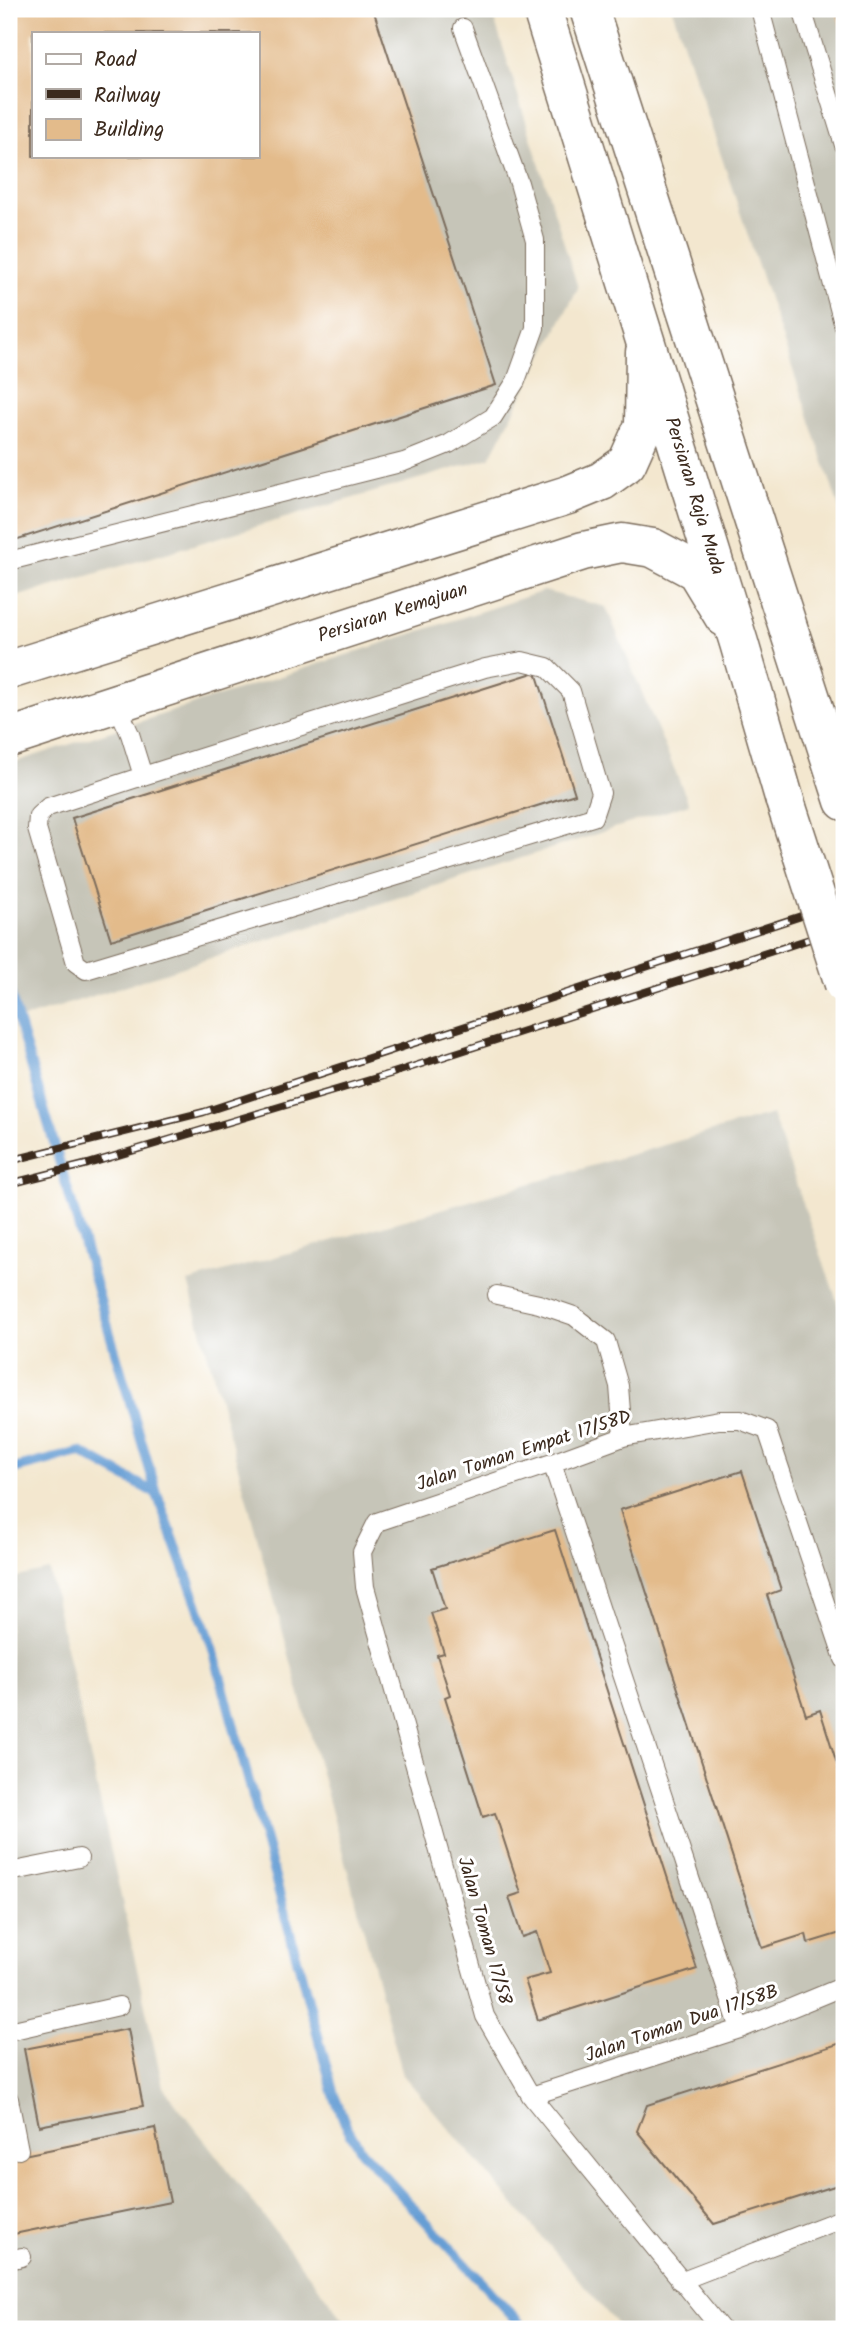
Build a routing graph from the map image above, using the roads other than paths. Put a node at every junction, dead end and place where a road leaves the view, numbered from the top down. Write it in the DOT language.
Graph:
graph roads {
  1 [pos="542,9"];
  2 [pos="589,9"];
  3 [pos="760,9"];
  4 [pos="802,9"];
  5 [pos="463,27"];
  6 [pos="844,145"];
  7 [pos="844,327"];
  8 [pos="645,338"];
  9 [pos="9,561"];
  10 [pos="739,643"];
  11 [pos="9,670"];
  12 [pos="116,704"];
  13 [pos="9,738"];
  14 [pos="143,776"];
  15 [pos="841,792"];
  16 [pos="844,984"];
  17 [pos="497,1295"];
  18 [pos="623,1437"];
  19 [pos="552,1463"];
  20 [pos="377,1522"];
  21 [pos="844,1659"];
  22 [pos="79,1858"];
  23 [pos="9,1872"];
  24 [pos="844,1986"];
  25 [pos="119,2006"];
  26 [pos="740,2029"];
  27 [pos="9,2031"];
  28 [pos="531,2096"];
  29 [pos="9,2099"];
  30 [pos="19,2150"];
  31 [pos="844,2218"];
  32 [pos="680,2281"];
  33 [pos="721,2329"];
  1 -- 8 [label="main road, Persiaran Raja Muda"];
  2 -- 15 [label="main road"];
  3 -- 7 [label="lane"];
  4 -- 6 [label="lane"];
  5 -- 9 [label="lane"];
  8 -- 10 [label="main road, Persiaran Raja Muda"];
  8 -- 11 [label="main road"];
  10 -- 12 [label="main road, Persiaran Kemajuan"];
  10 -- 16 [label="main road, Persiaran Raja Muda, bridge"];
  12 -- 13 [label="main road, Persiaran Kemajuan"];
  12 -- 14 [label="lane"];
  14 -- 14 [label="lane"];
  17 -- 18 [label="lane"];
  18 -- 19 [label="lane, Jalan Toman Empat 17/58D"];
  18 -- 21 [label="lane, Jalan Toman Empat 17/58D"];
  19 -- 20 [label="lane, Jalan Toman Empat 17/58D"];
  19 -- 26 [label="lane"];
  20 -- 28 [label="lane, Jalan Toman 17/58"];
  22 -- 23 [label="lane"];
  24 -- 26 [label="lane, Jalan Toman Dua 17/58B"];
  25 -- 27 [label="lane"];
  26 -- 28 [label="lane, Jalan Toman Dua 17/58B"];
  28 -- 32 [label="lane, Jalan Toman 17/58"];
  29 -- 30 [label="lane"];
  31 -- 32 [label="lane"];
  32 -- 33 [label="lane, Jalan Toman 17/58"];
}
